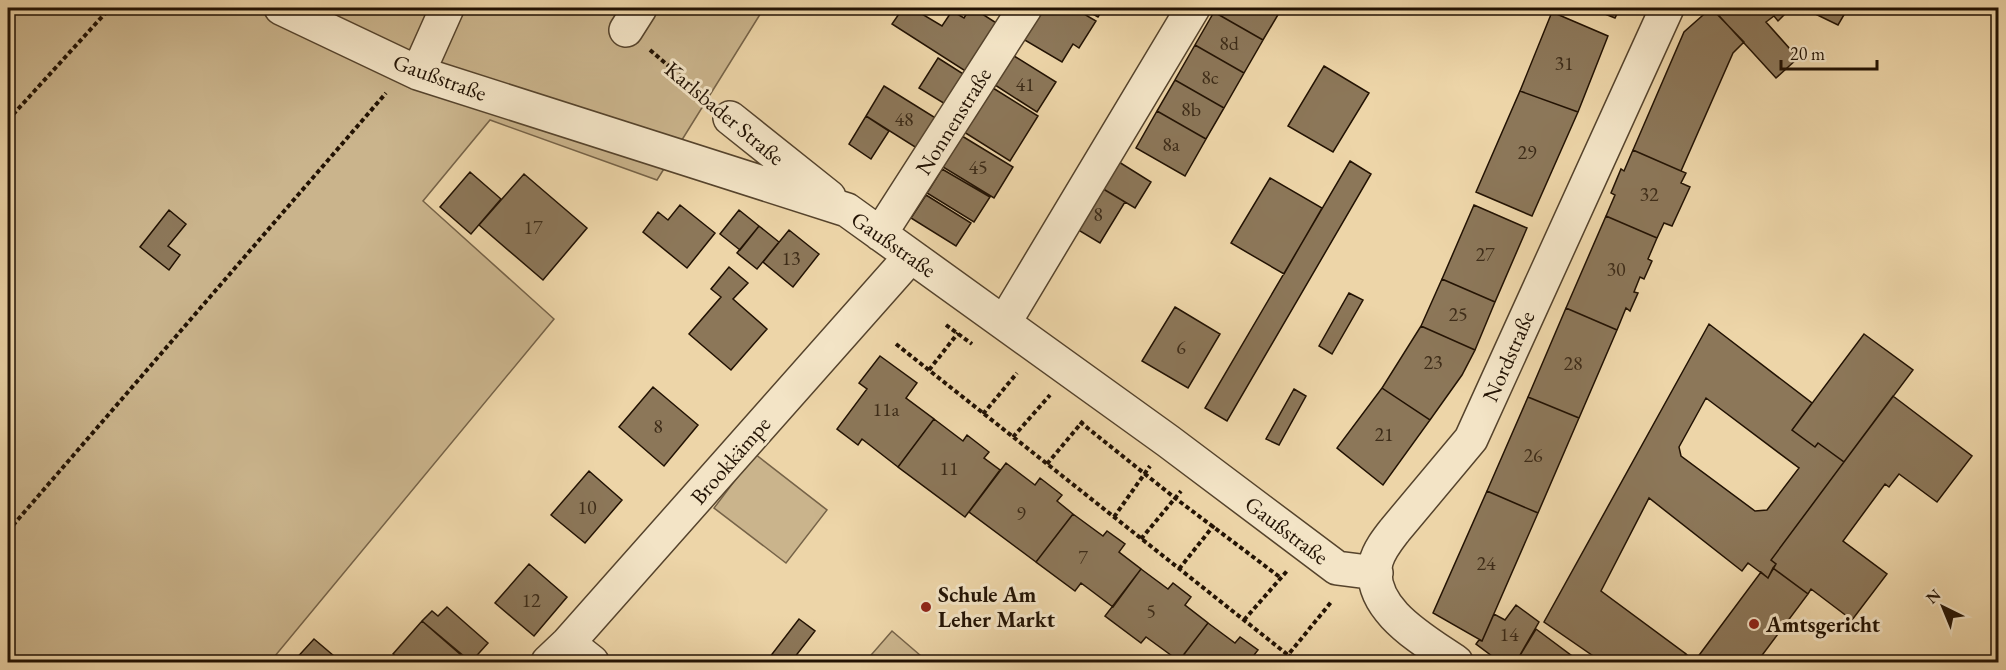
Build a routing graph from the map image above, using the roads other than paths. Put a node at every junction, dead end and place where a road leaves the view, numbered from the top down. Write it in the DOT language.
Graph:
graph roads {
  1 [pos="281,8"];
  2 [pos="447,8"];
  3 [pos="1025,8"];
  4 [pos="1193,8"];
  5 [pos="1667,8"];
  6 [pos="413,70"];
  7 [pos="730,118"];
  8 [pos="847,210"];
  9 [pos="880,234"];
  10 [pos="911,256"];
  11 [pos="992,314"];
  12 [pos="1376,573"];
  13 [pos="570,656"];
  14 [pos="1456,663"];
  1 -- 6 [label="street, Gaußstraße"];
  2 -- 6 [label="street"];
  3 -- 9 [label="street, Nonnenstraße"];
  4 -- 11 [label="street"];
  5 -- 12 [label="street, Nordstraße"];
  6 -- 8 [label="street, Gaußstraße"];
  7 -- 8 [label="street, Karlsbader Straße"];
  8 -- 9 [label="street, Gaußstraße"];
  9 -- 10 [label="street, Gaußstraße"];
  10 -- 11 [label="street, Gaußstraße"];
  10 -- 13 [label="street, Brookkämpe"];
  11 -- 12 [label="street, Gaußstraße"];
  12 -- 14 [label="street"];
}
